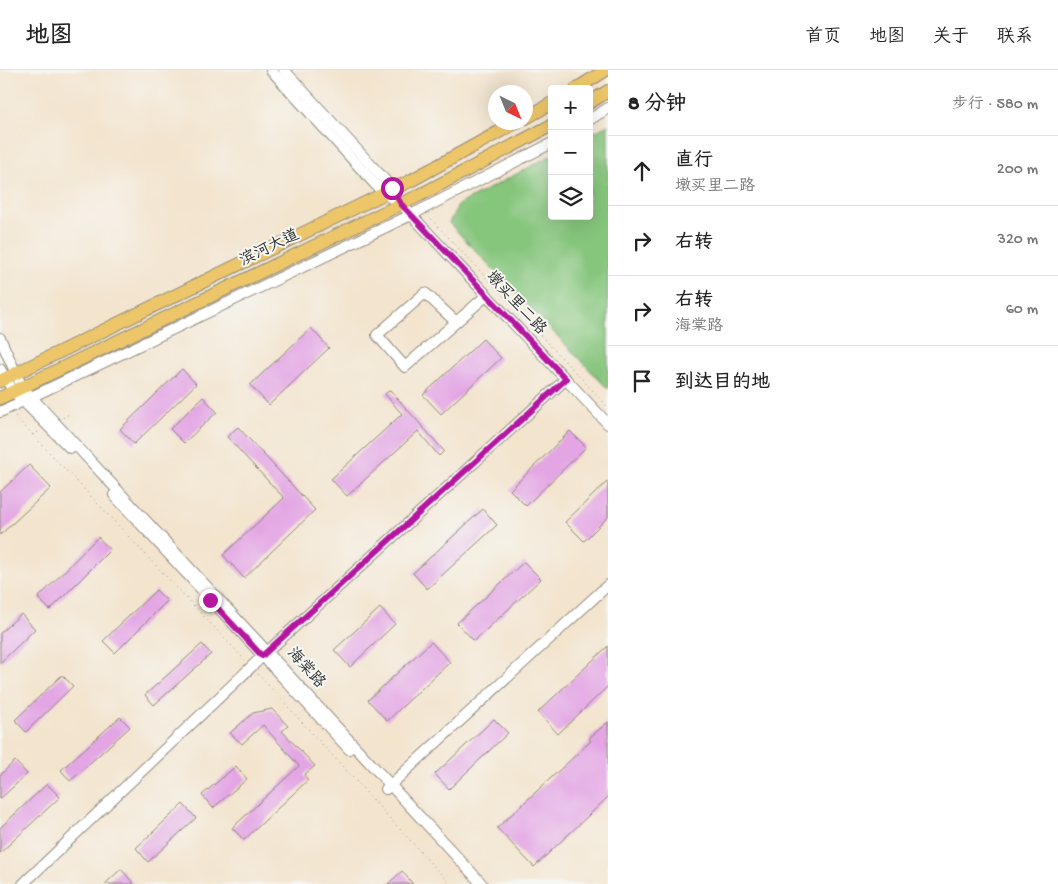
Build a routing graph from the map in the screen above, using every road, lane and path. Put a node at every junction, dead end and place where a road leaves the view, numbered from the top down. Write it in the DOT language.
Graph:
graph roads {
  1 [pos="271,70"];
  2 [pos="284,70"];
  3 [pos="606,70"];
  4 [pos="582,85"];
  5 [pos="608,91"];
  6 [pos="593,100"];
  7 [pos="548,105"];
  8 [pos="608,108"];
  9 [pos="533,114"];
  10 [pos="593,117"];
  11 [pos="548,126"];
  12 [pos="503,130"];
  13 [pos="548,145"];
  14 [pos="388,190"];
  15 [pos="401,204"];
  16 [pos="411,215"];
  17 [pos="431,219"];
  18 [pos="487,296"];
  19 [pos="456,322"];
  20 [pos="0,338"];
  21 [pos="5,376"];
  22 [pos="566,379"];
  23 [pos="23,394"];
  24 [pos="3,406"];
  25 [pos="608,407"];
  26 [pos="608,424"];
  27 [pos="608,585"];
  28 [pos="265,653"];
  29 [pos="251,667"];
  30 [pos="388,787"];
  31 [pos="22,884"];
  32 [pos="450,884"];
  33 [pos="473,884"];
  34 [pos="482,884"];
  1 -- 14 [label="street, 墩买里二路"];
  2 -- 14 [label="street, 墩买里二路"];
  3 -- 4 [label="main road"];
  5 -- 6 [label="main road"];
  7 -- 9 [label="main road"];
  8 -- 10 [label="street"];
  11 -- 15 [label="main road, 滨河大道"];
  12 -- 14 [label="main road, 滨河大道"];
  13 -- 16 [label="street"];
  14 -- 15 [label="street, 墩买里二路"];
  14 -- 21 [label="main road, 滨河大道"];
  15 -- 16 [label="street, 墩买里二路"];
  15 -- 23 [label="main road, 滨河大道"];
  16 -- 18 [label="street, 墩买里二路"];
  16 -- 23 [label="street"];
  17 -- 25 [label="path"];
  18 -- 19 [label="street"];
  18 -- 22 [label="street, 墩买里二路"];
  19 -- 19 [label="street"];
  20 -- 21 [label="street, 海棠路"];
  21 -- 23 [label="street, 海棠路"];
  22 -- 26 [label="street, 墩买里二路"];
  22 -- 28 [label="street"];
  23 -- 24 [label="main road, 滨河大道"];
  23 -- 28 [label="street, 海棠路"];
  24 -- 29 [label="path"];
  27 -- 30 [label="street"];
  28 -- 29 [label="street"];
  28 -- 30 [label="street, 海棠路"];
  29 -- 31 [label="street"];
  29 -- 32 [label="path"];
  30 -- 33 [label="street, 海棠路"];
  30 -- 34 [label="street, 海棠路"];
}
